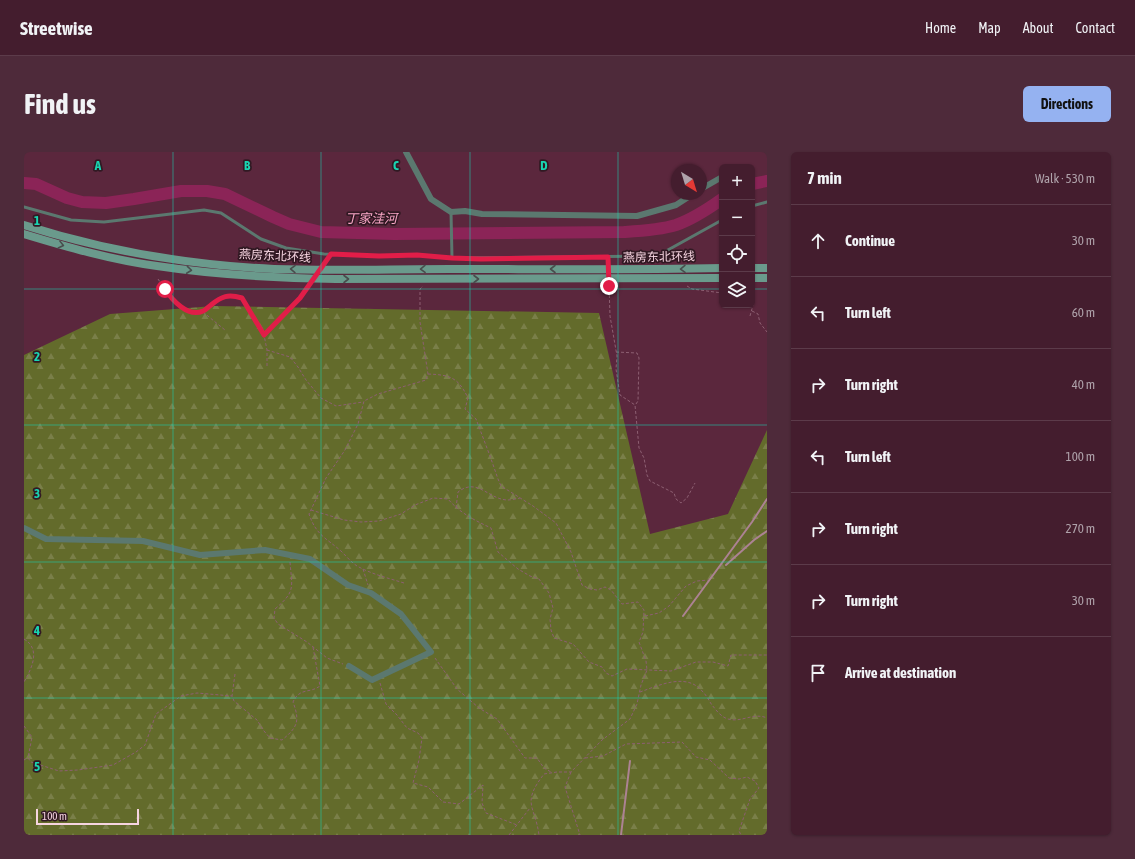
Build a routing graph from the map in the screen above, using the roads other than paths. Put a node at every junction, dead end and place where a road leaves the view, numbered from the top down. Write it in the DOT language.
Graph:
graph roads {
  1 [pos="406,152"];
  2 [pos="719,179"];
  3 [pos="707,186"];
  4 [pos="684,200"];
  5 [pos="767,202"];
  6 [pos="755,205"];
  7 [pos="24,206"];
  8 [pos="451,212"];
  9 [pos="719,222"];
  10 [pos="24,225"];
  11 [pos="24,234"];
  12 [pos="452,258"];
  13 [pos="719,268"];
  14 [pos="755,268"];
  15 [pos="767,268"];
  16 [pos="719,278"];
  17 [pos="755,278"];
  18 [pos="767,278"];
  19 [pos="24,528"];
  20 [pos="349,666"];
  1 -- 8 [label="street"];
  2 -- 3 [label="street"];
  4 -- 8 [label="street"];
  5 -- 6 [label="lane"];
  7 -- 12 [label="lane"];
  8 -- 12 [label="lane"];
  9 -- 12 [label="lane"];
  13 -- 10 [label="main road, 燕房东北环线, one-way, bridge"];
  11 -- 16 [label="main road, 燕房东北环线, one-way, bridge"];
  14 -- 15 [label="main road"];
  17 -- 18 [label="main road"];
  19 -- 20 [label="street"];
}
